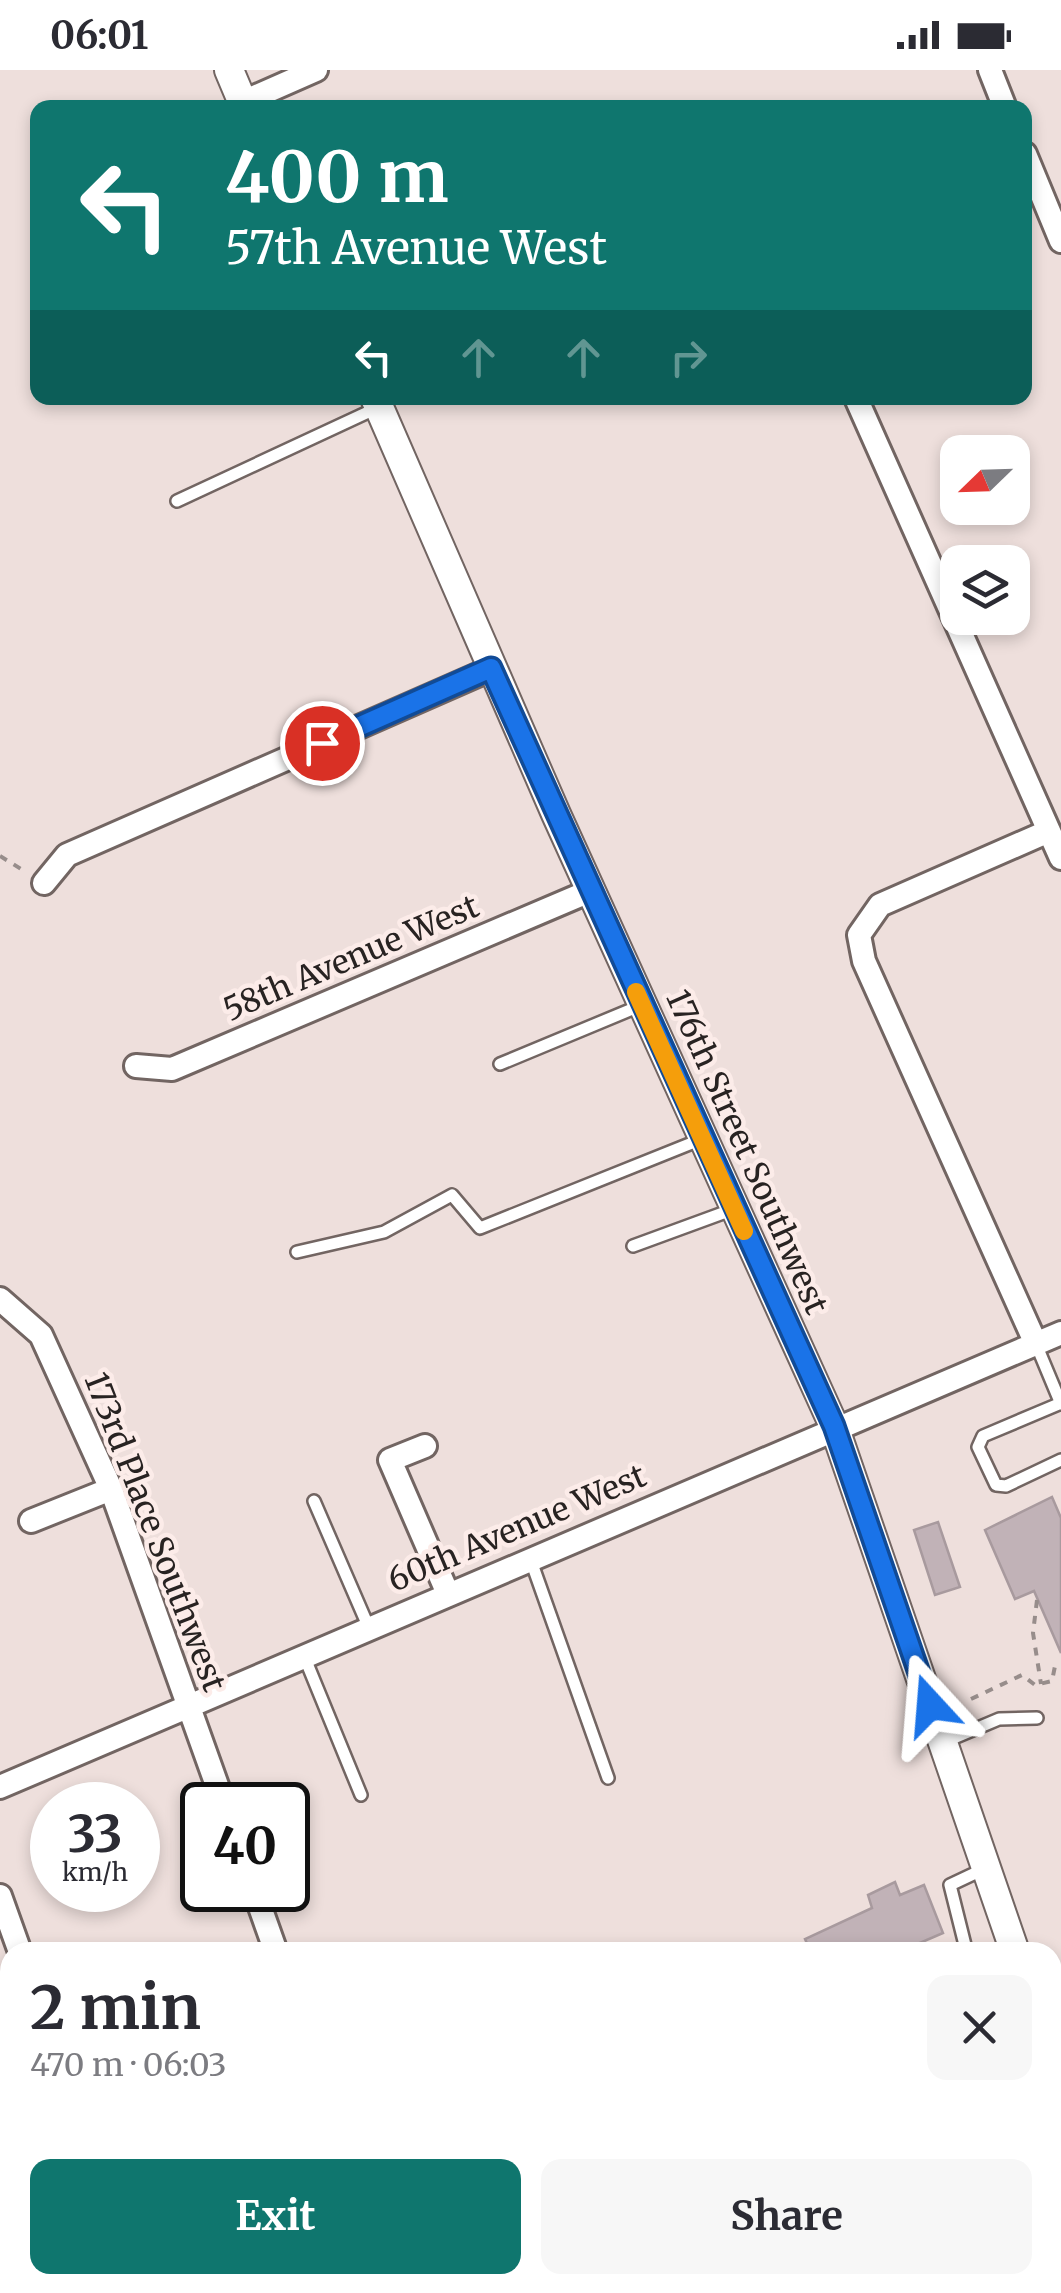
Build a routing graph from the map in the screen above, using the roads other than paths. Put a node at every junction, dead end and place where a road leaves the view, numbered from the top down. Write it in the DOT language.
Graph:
graph roads {
  1 [pos="229,70"];
  2 [pos="316,70"];
  3 [pos="990,70"];
  4 [pos="242,100"];
  5 [pos="254,100"];
  6 [pos="1003,100"];
  7 [pos="1032,171"];
  8 [pos="1061,240"];
  9 [pos="371,405"];
  10 [pos="378,405"];
  11 [pos="859,405"];
  12 [pos="177,501"];
  13 [pos="491,668"];
  14 [pos="1049,831"];
  15 [pos="1061,858"];
  16 [pos="44,883"];
  17 [pos="590,891"];
  18 [pos="642,1005"];
  19 [pos="500,1064"];
  20 [pos="136,1066"];
  21 [pos="702,1138"];
  22 [pos="734,1209"];
  23 [pos="633,1246"];
  24 [pos="297,1252"];
  25 [pos="0,1298"];
  26 [pos="1061,1333"];
  27 [pos="1036,1344"];
  28 [pos="1061,1404"];
  29 [pos="834,1426"];
  30 [pos="425,1446"];
  31 [pos="1061,1460"];
  32 [pos="111,1489"];
  33 [pos="314,1501"];
  34 [pos="31,1521"];
  35 [pos="530,1558"];
  36 [pos="448,1594"];
  37 [pos="369,1628"];
  38 [pos="304,1656"];
  39 [pos="189,1706"];
  40 [pos="1037,1718"];
  41 [pos="942,1742"];
  42 [pos="608,1778"];
  43 [pos="216,1782"];
  44 [pos="0,1786"];
  45 [pos="361,1795"];
  46 [pos="986,1868"];
  47 [pos="0,1896"];
  48 [pos="262,1912"];
  49 [pos="16,1942"];
  50 [pos="272,1942"];
  51 [pos="965,1942"];
  52 [pos="1012,1942"];
  1 -- 4 [label="street"];
  2 -- 5 [label="street"];
  3 -- 6 [label="street"];
  7 -- 8 [label="street"];
  9 -- 12 [label="lane"];
  10 -- 13 [label="street, 176th Street Southwest"];
  11 -- 14 [label="street"];
  13 -- 16 [label="street"];
  13 -- 17 [label="street, 176th Street Southwest"];
  14 -- 15 [label="street"];
  14 -- 27 [label="street"];
  17 -- 18 [label="street, 176th Street Southwest"];
  17 -- 20 [label="street, 58th Avenue West"];
  18 -- 19 [label="lane"];
  18 -- 21 [label="street, 176th Street Southwest"];
  21 -- 22 [label="street, 176th Street Southwest"];
  21 -- 24 [label="lane"];
  22 -- 23 [label="lane"];
  22 -- 29 [label="street, 176th Street Southwest"];
  25 -- 32 [label="street, 173rd Place Southwest"];
  26 -- 27 [label="street, 60th Avenue West"];
  27 -- 28 [label="lane"];
  27 -- 29 [label="street, 60th Avenue West"];
  28 -- 31 [label="lane"];
  29 -- 35 [label="street, 60th Avenue West"];
  29 -- 41 [label="street, 176th Street Southwest"];
  30 -- 36 [label="street"];
  32 -- 34 [label="street"];
  32 -- 39 [label="street, 173rd Place Southwest"];
  33 -- 37 [label="lane"];
  35 -- 36 [label="street, 60th Avenue West"];
  35 -- 42 [label="lane"];
  36 -- 37 [label="street, 60th Avenue West"];
  37 -- 38 [label="street, 60th Avenue West"];
  38 -- 39 [label="street, 60th Avenue West"];
  38 -- 45 [label="lane"];
  39 -- 43 [label="street, 173rd Place Southwest"];
  39 -- 44 [label="street, 60th Avenue West"];
  40 -- 41 [label="lane"];
  41 -- 46 [label="street, 176th Street Southwest"];
  46 -- 51 [label="lane"];
  46 -- 52 [label="street, 176th Street Southwest"];
  47 -- 49 [label="street"];
  48 -- 50 [label="street"];
}
